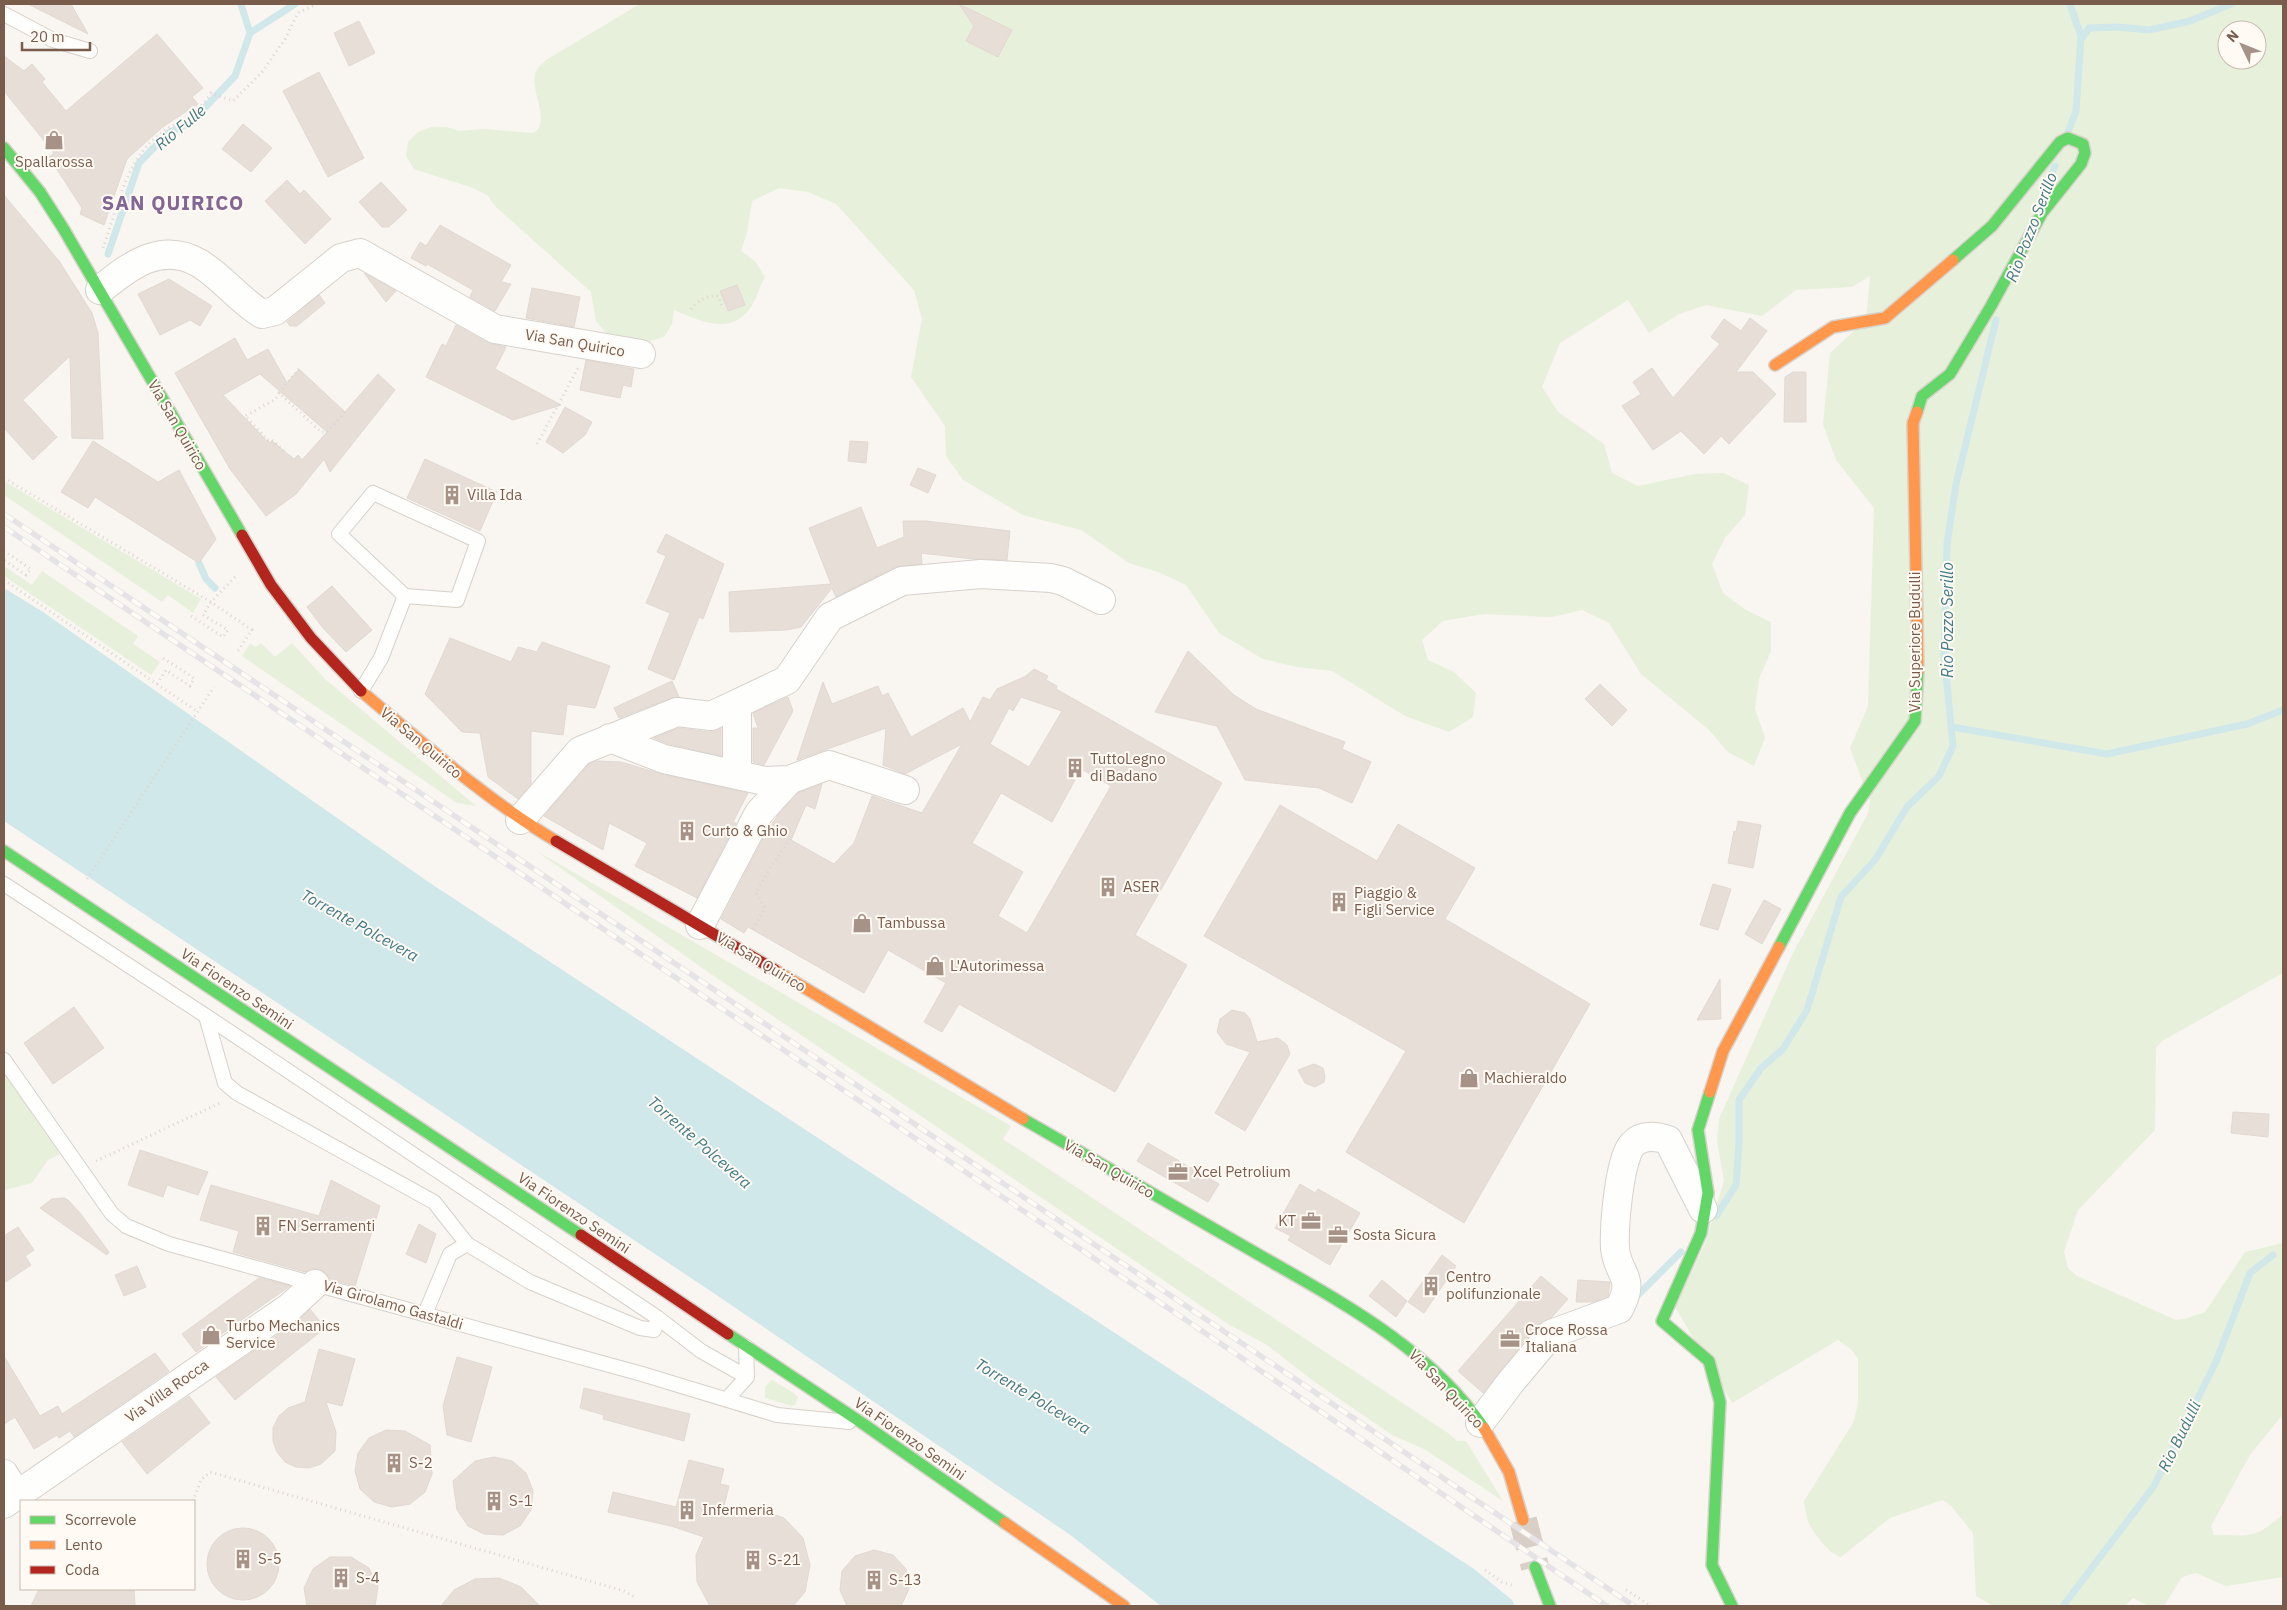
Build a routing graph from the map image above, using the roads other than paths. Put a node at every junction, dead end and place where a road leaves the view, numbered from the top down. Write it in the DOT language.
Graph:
graph roads {
  1 [pos="4,14"];
  2 [pos="90,51"];
  3 [pos="4,148"];
  4 [pos="100,290"];
  5 [pos="641,354"];
  6 [pos="1774,365"];
  7 [pos="405,596"];
  8 [pos="1101,600"];
  9 [pos="361,691"];
  10 [pos="737,704"];
  11 [pos="610,738"];
  12 [pos="737,773"];
  13 [pos="789,780"];
  14 [pos="906,790"];
  15 [pos="520,820"];
  16 [pos="4,851"];
  17 [pos="4,884"];
  18 [pos="700,925"];
  19 [pos="206,1016"];
  20 [pos="4,1060"];
  21 [pos="1704,1209"];
  22 [pos="467,1244"];
  23 [pos="315,1284"];
  24 [pos="424,1314"];
  25 [pos="658,1318"];
  26 [pos="746,1347"];
  27 [pos="747,1377"];
  28 [pos="727,1399"];
  29 [pos="1480,1423"];
  30 [pos="862,1424"];
  31 [pos="8,1491"];
  32 [pos="1523,1520"];
  33 [pos="1535,1567"];
  34 [pos="1124,1606"];
  35 [pos="1550,1606"];
  36 [pos="1732,1606"];
  1 -- 2 [label="lane"];
  3 -- 4 [label="main road, Via San Quirico"];
  4 -- 5 [label="street, Via San Quirico"];
  4 -- 9 [label="main road, Via San Quirico"];
  6 -- 21 [label="main road, Via Superiore Budulli"];
  7 -- 7 [label="lane"];
  7 -- 9 [label="lane"];
  8 -- 10 [label="street"];
  9 -- 15 [label="main road, Via San Quirico"];
  10 -- 11 [label="street"];
  10 -- 12 [label="street"];
  11 -- 12 [label="street"];
  11 -- 15 [label="street"];
  12 -- 13 [label="street"];
  13 -- 14 [label="street"];
  13 -- 18 [label="street"];
  15 -- 18 [label="main road, Via San Quirico"];
  16 -- 26 [label="main road, Via Fiorenzo Semini"];
  17 -- 19 [label="lane"];
  18 -- 29 [label="main road, Via San Quirico"];
  19 -- 22 [label="lane"];
  19 -- 25 [label="lane"];
  20 -- 23 [label="lane, Via Girolamo Gastaldi"];
  21 -- 29 [label="street"];
  21 -- 36 [label="main road, Via Superiore Budulli"];
  22 -- 24 [label="lane"];
  22 -- 25 [label="lane"];
  23 -- 24 [label="lane, Via Girolamo Gastaldi"];
  23 -- 31 [label="street, Via Villa Rocca"];
  24 -- 28 [label="lane, Via Girolamo Gastaldi"];
  25 -- 27 [label="lane"];
  26 -- 27 [label="lane"];
  26 -- 30 [label="main road, Via Fiorenzo Semini"];
  27 -- 28 [label="lane"];
  28 -- 30 [label="lane, Via Girolamo Gastaldi"];
  29 -- 32 [label="main road, Via San Quirico"];
  30 -- 34 [label="main road, Via Fiorenzo Semini"];
  33 -- 35 [label="main road"];
}
